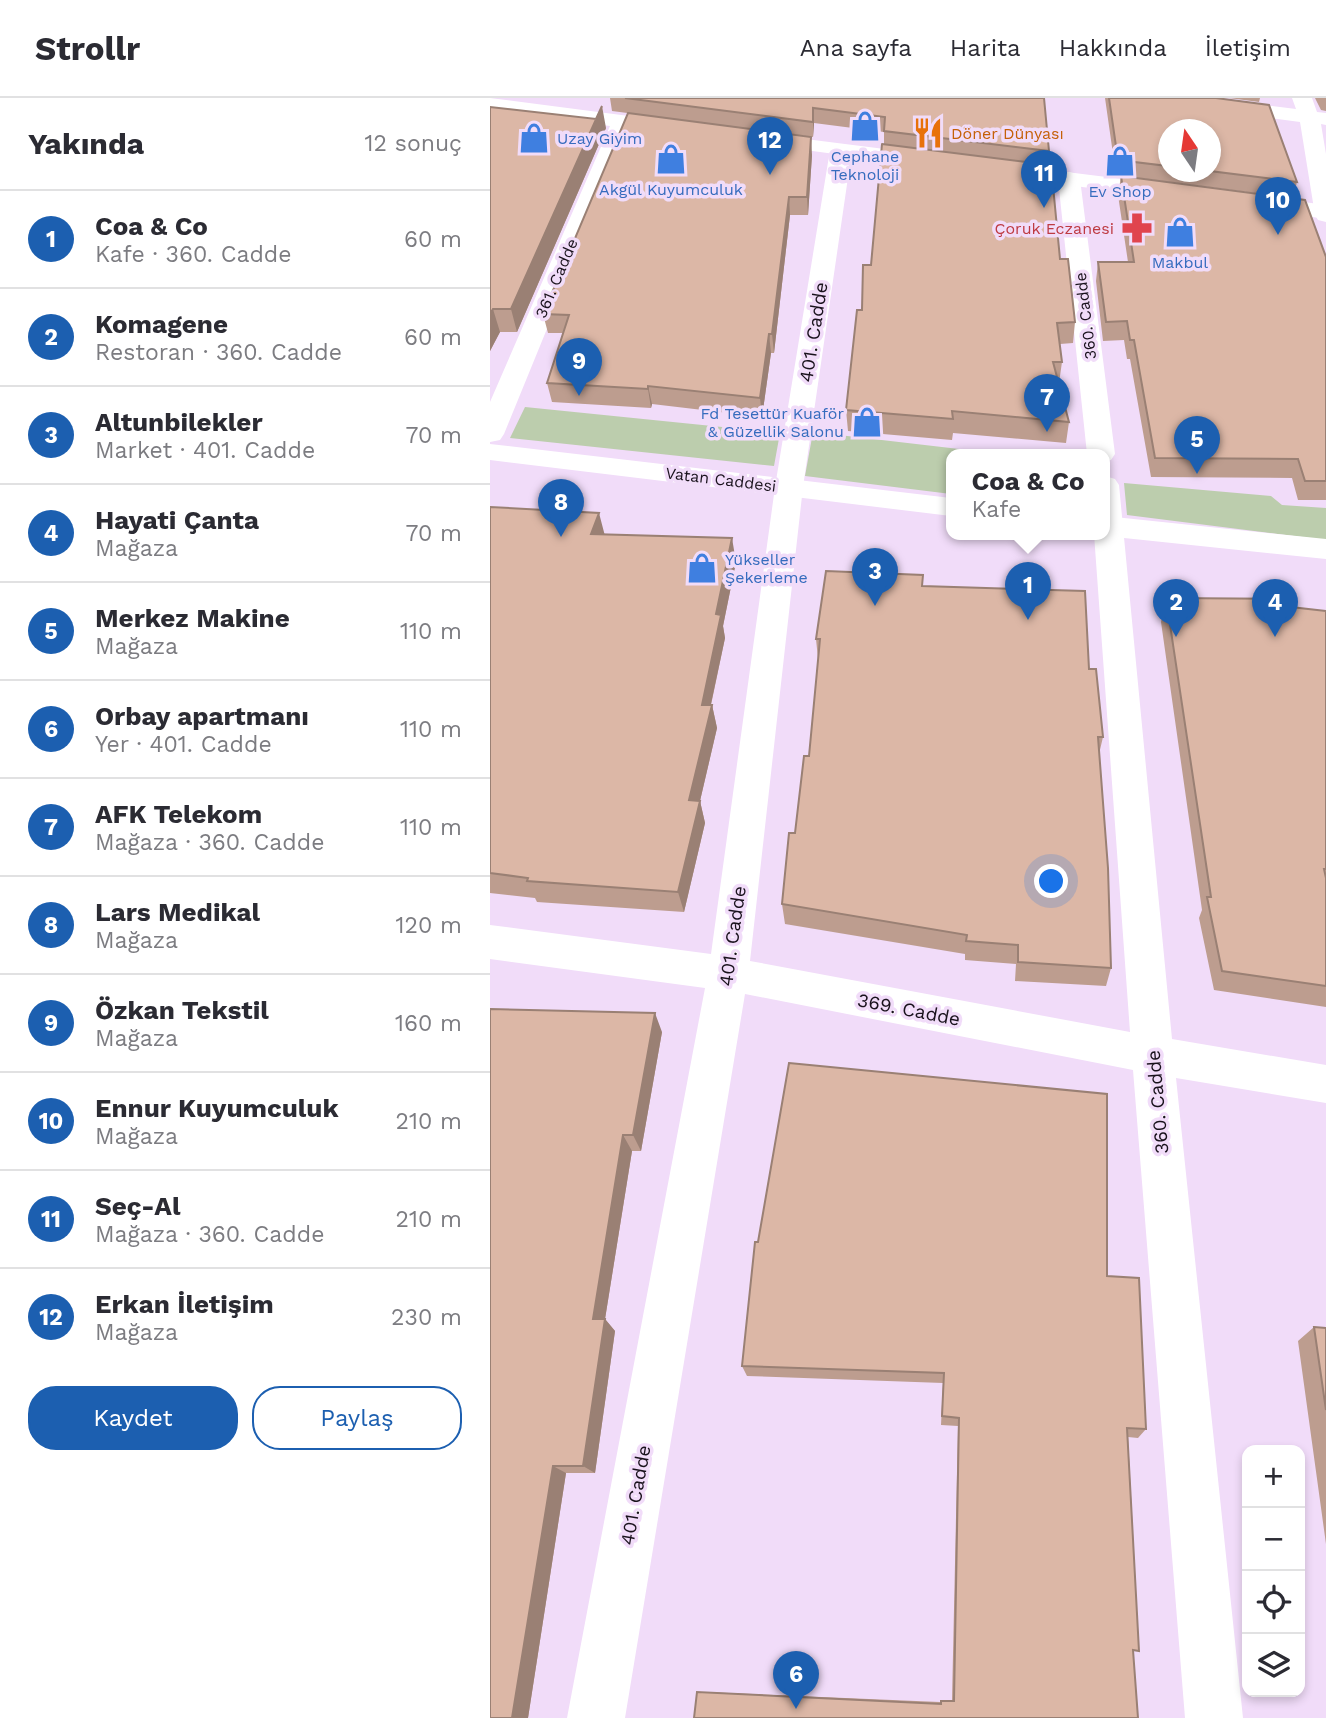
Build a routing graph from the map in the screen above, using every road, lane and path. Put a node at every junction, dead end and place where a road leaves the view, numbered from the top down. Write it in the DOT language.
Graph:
graph roads {
  1 [pos="1161,98"];
  2 [pos="529,103"];
  3 [pos="490,104"];
  4 [pos="1312,111"];
  5 [pos="622,121"];
  6 [pos="691,130"];
  7 [pos="732,136"];
  8 [pos="841,150"];
  9 [pos="948,163"];
  10 [pos="975,167"];
  11 [pos="1069,179"];
  12 [pos="1190,195"];
  13 [pos="1244,202"];
  14 [pos="1326,213"];
  15 [pos="490,434"];
  16 [pos="1100,449"];
  17 [pos="490,452"];
  18 [pos="789,487"];
  19 [pos="946,506"];
  20 [pos="1110,526"];
  21 [pos="1108,540"];
  22 [pos="1326,549"];
  23 [pos="490,942"];
  24 [pos="728,974"];
  25 [pos="1153,1055"];
  26 [pos="1326,1084"];
  27 [pos="596,1718"];
  28 [pos="1214,1718"];
  1 -- 4 [label="street"];
  2 -- 3 [label="street"];
  2 -- 5 [label="street"];
  4 -- 14 [label="street"];
  5 -- 6 [label="street"];
  5 -- 15 [label="street, 361. Cadde"];
  7 -- 8 [label="street"];
  8 -- 9 [label="street"];
  8 -- 18 [label="street, 401. Cadde"];
  10 -- 11 [label="street"];
  11 -- 12 [label="street"];
  11 -- 16 [label="street, 360. Cadde"];
  13 -- 14 [label="street"];
  17 -- 18 [label="street, Vatan Caddesi"];
  18 -- 19 [label="street, Vatan Caddesi"];
  18 -- 24 [label="street, 401. Cadde"];
  20 -- 22 [label="street"];
  21 -- 25 [label="street, 360. Cadde"];
  23 -- 24 [label="street, 369. Cadde"];
  24 -- 25 [label="street, 369. Cadde"];
  24 -- 27 [label="street, 401. Cadde"];
  25 -- 26 [label="street, 369. Cadde"];
  25 -- 28 [label="street, 360. Cadde"];
}
